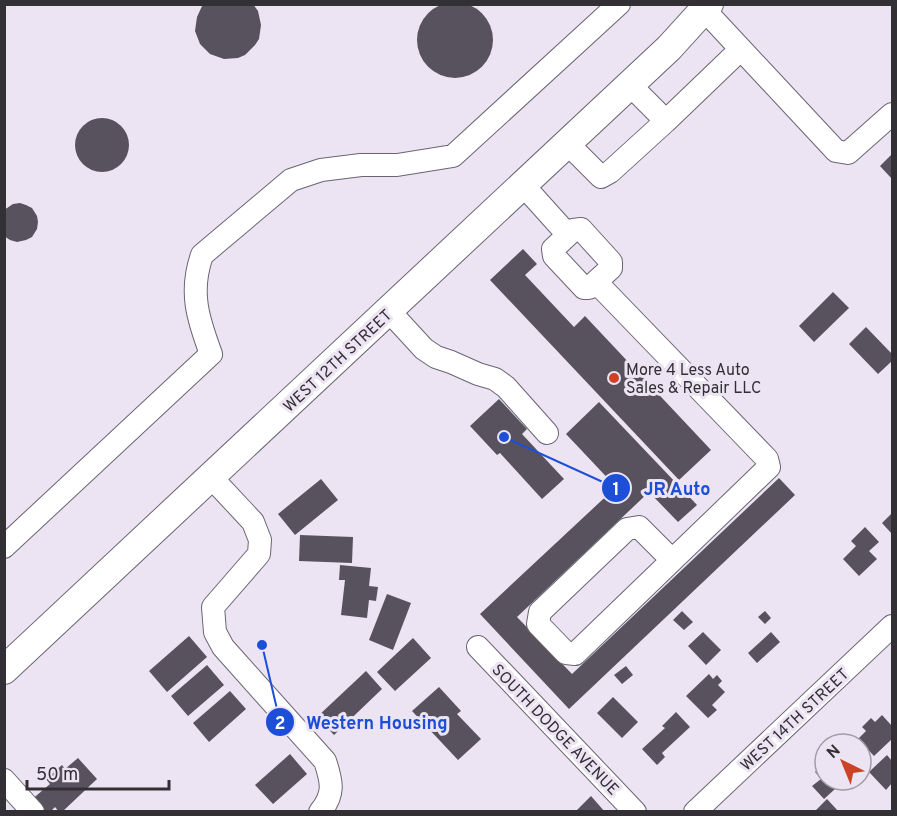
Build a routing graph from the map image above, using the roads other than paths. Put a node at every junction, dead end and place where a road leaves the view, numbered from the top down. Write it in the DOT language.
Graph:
graph roads {
  1 [pos="619,4"];
  2 [pos="716,9"];
  3 [pos="741,50"];
  4 [pos="630,85"];
  5 [pos="892,114"];
  6 [pos="666,121"];
  7 [pos="567,144"];
  8 [pos="523,185"];
  9 [pos="568,235"];
  10 [pos="596,282"];
  11 [pos="389,311"];
  12 [pos="548,434"];
  13 [pos="211,477"];
  14 [pos="4,547"];
  15 [pos="672,560"];
  16 [pos="892,626"];
  17 [pos="478,647"];
  18 [pos="4,670"];
  19 [pos="4,780"];
  20 [pos="33,812"];
  21 [pos="320,812"];
  22 [pos="635,812"];
  23 [pos="695,812"];
  1 -- 14 [label="street"];
  2 -- 3 [label="street"];
  2 -- 4 [label="main road, WEST 12TH STREET"];
  3 -- 5 [label="street"];
  3 -- 6 [label="street"];
  4 -- 6 [label="street"];
  4 -- 7 [label="main road, WEST 12TH STREET"];
  6 -- 7 [label="street"];
  7 -- 8 [label="main road, WEST 12TH STREET"];
  8 -- 9 [label="street"];
  8 -- 11 [label="main road, WEST 12TH STREET"];
  9 -- 10 [label="street"];
  9 -- 10 [label="street"];
  10 -- 15 [label="street"];
  11 -- 12 [label="street"];
  11 -- 13 [label="main road, WEST 12TH STREET"];
  13 -- 18 [label="main road, WEST 12TH STREET"];
  13 -- 21 [label="street"];
  15 -- 15 [label="street"];
  16 -- 23 [label="street, WEST 14TH STREET"];
  17 -- 22 [label="street, SOUTH DODGE AVENUE"];
  19 -- 20 [label="street"];
}
